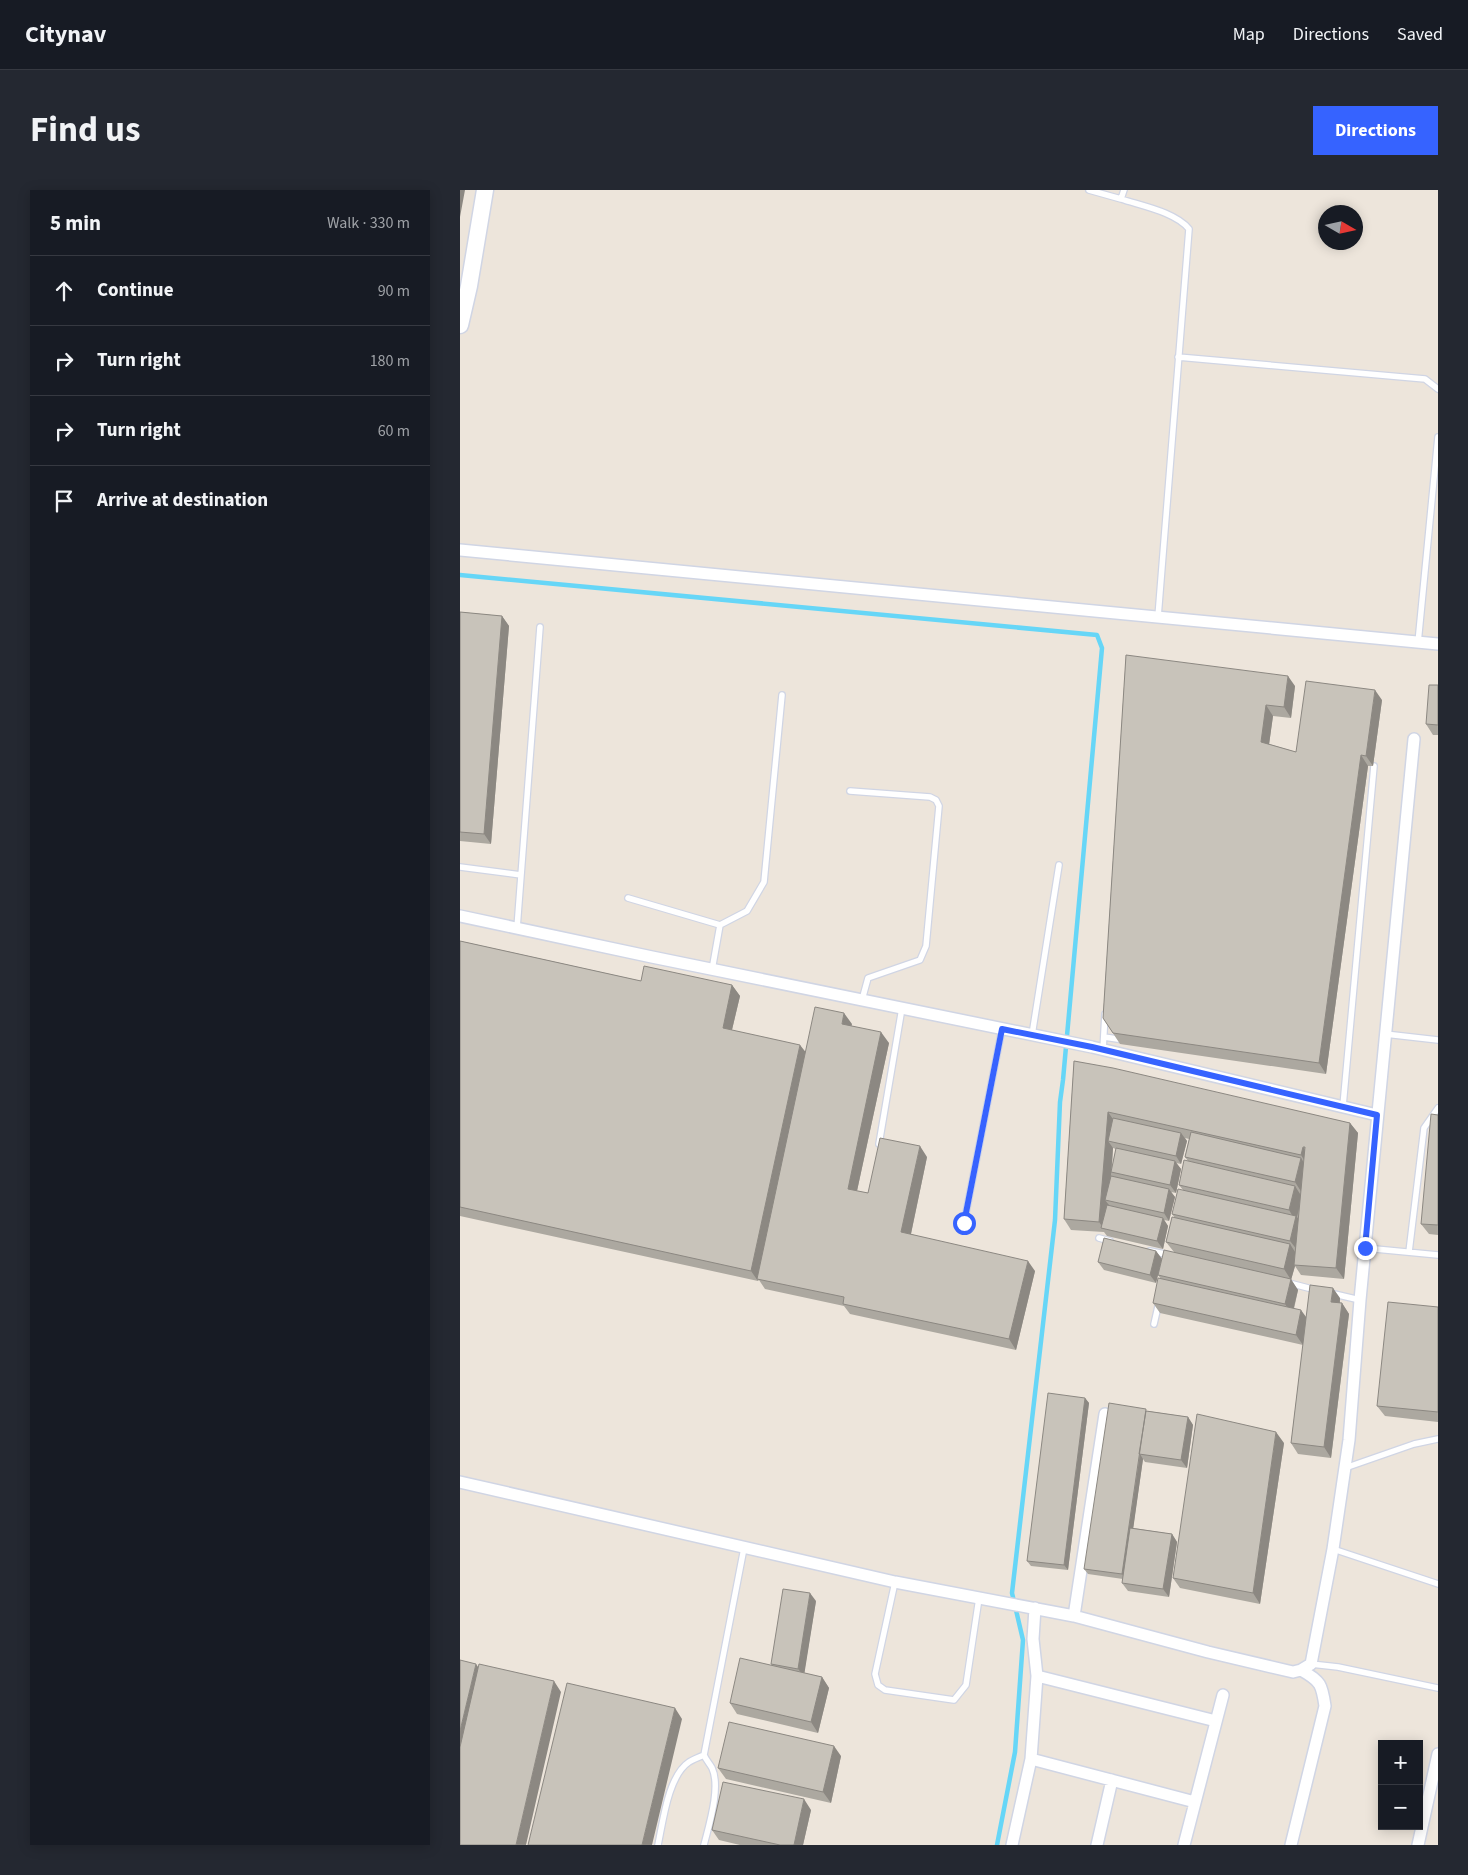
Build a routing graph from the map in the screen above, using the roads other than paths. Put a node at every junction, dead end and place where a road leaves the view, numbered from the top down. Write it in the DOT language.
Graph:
graph roads {
  1 [pos="485,190"];
  2 [pos="1089,190"];
  3 [pos="1124,190"];
  4 [pos="1121,199"];
  5 [pos="460,325"];
  6 [pos="1178,357"];
  7 [pos="1438,389"];
  8 [pos="1438,437"];
  9 [pos="460,550"];
  10 [pos="1158,618"];
  11 [pos="540,627"];
  12 [pos="1418,643"];
  13 [pos="1438,644"];
  14 [pos="782,695"];
  15 [pos="1414,739"];
  16 [pos="1374,766"];
  17 [pos="850,791"];
  18 [pos="1059,865"];
  19 [pos="460,867"];
  20 [pos="521,875"];
  21 [pos="628,898"];
  22 [pos="460,916"];
  23 [pos="720,925"];
  24 [pos="517,928"];
  25 [pos="712,970"];
  26 [pos="862,1000"];
  27 [pos="902,1008"];
  28 [pos="1106,1008"];
  29 [pos="1002,1029"];
  30 [pos="1385,1034"];
  31 [pos="1036,1036"];
  32 [pos="1104,1037"];
  33 [pos="1438,1040"];
  34 [pos="1132,1041"];
  35 [pos="1098,1048"];
  36 [pos="1343,1106"];
  37 [pos="1438,1108"];
  38 [pos="1377,1115"];
  39 [pos="877,1155"];
  40 [pos="964,1223"];
  41 [pos="1099,1238"];
  42 [pos="1117,1243"];
  43 [pos="1171,1245"];
  44 [pos="1365,1248"];
  45 [pos="1143,1249"];
  46 [pos="1410,1252"];
  47 [pos="1169,1255"];
  48 [pos="1438,1255"];
  49 [pos="1179,1257"];
  50 [pos="1167,1264"];
  51 [pos="1284,1282"];
  52 [pos="1160,1298"];
  53 [pos="1360,1300"];
  54 [pos="1154,1324"];
  55 [pos="1105,1414"];
  56 [pos="1438,1439"];
  57 [pos="1345,1468"];
  58 [pos="460,1482"];
  59 [pos="744,1548"];
  60 [pos="1333,1549"];
  61 [pos="895,1582"];
  62 [pos="1438,1584"];
  63 [pos="979,1598"];
  64 [pos="1031,1608"];
  65 [pos="1074,1616"];
  66 [pos="1306,1667"];
  67 [pos="1037,1676"];
  68 [pos="1438,1688"];
  69 [pos="1223,1695"];
  70 [pos="1216,1722"];
  71 [pos="1438,1754"];
  72 [pos="704,1755"];
  73 [pos="1031,1759"];
  74 [pos="1112,1780"];
  75 [pos="1435,1786"];
  76 [pos="1195,1802"];
  77 [pos="658,1845"];
  78 [pos="704,1845"];
  79 [pos="1012,1845"];
  80 [pos="1097,1845"];
  81 [pos="1184,1845"];
  82 [pos="1291,1845"];
  83 [pos="1418,1845"];
  1 -- 5 [label="street"];
  2 -- 4 [label="lane"];
  3 -- 4 [label="lane"];
  4 -- 6 [label="lane"];
  6 -- 7 [label="lane"];
  6 -- 10 [label="lane"];
  8 -- 12 [label="lane"];
  9 -- 10 [label="street"];
  10 -- 12 [label="street"];
  11 -- 20 [label="lane"];
  12 -- 13 [label="street"];
  14 -- 23 [label="lane"];
  15 -- 30 [label="street"];
  16 -- 36 [label="lane"];
  17 -- 26 [label="lane"];
  18 -- 31 [label="lane"];
  19 -- 20 [label="lane"];
  20 -- 24 [label="lane"];
  21 -- 23 [label="lane"];
  22 -- 24 [label="street"];
  23 -- 25 [label="lane"];
  24 -- 25 [label="street"];
  25 -- 26 [label="street"];
  26 -- 27 [label="street"];
  27 -- 29 [label="street"];
  27 -- 39 [label="lane"];
  28 -- 32 [label="lane"];
  29 -- 31 [label="street"];
  29 -- 40 [label="lane"];
  30 -- 33 [label="lane"];
  30 -- 38 [label="street"];
  31 -- 35 [label="street"];
  32 -- 34 [label="lane"];
  32 -- 35 [label="lane"];
  35 -- 36 [label="street"];
  36 -- 38 [label="street"];
  37 -- 46 [label="lane"];
  38 -- 44 [label="street"];
  41 -- 42 [label="lane"];
  43 -- 47 [label="lane"];
  44 -- 46 [label="lane"];
  44 -- 53 [label="street"];
  45 -- 47 [label="lane"];
  46 -- 48 [label="lane"];
  47 -- 49 [label="lane"];
  47 -- 50 [label="lane"];
  51 -- 53 [label="lane"];
  52 -- 54 [label="lane"];
  53 -- 57 [label="street"];
  55 -- 65 [label="street"];
  56 -- 57 [label="lane"];
  57 -- 60 [label="street"];
  58 -- 59 [label="street"];
  59 -- 61 [label="street"];
  59 -- 72 [label="lane"];
  60 -- 62 [label="lane"];
  60 -- 66 [label="street"];
  61 -- 63 [label="street"];
  61 -- 63 [label="lane"];
  63 -- 64 [label="street"];
  64 -- 65 [label="street"];
  64 -- 67 [label="street"];
  65 -- 66 [label="street"];
  66 -- 68 [label="lane"];
  66 -- 82 [label="street"];
  67 -- 70 [label="street"];
  67 -- 73 [label="street"];
  69 -- 70 [label="street"];
  70 -- 76 [label="street"];
  71 -- 75 [label="street"];
  72 -- 77 [label="lane"];
  72 -- 78 [label="lane"];
  73 -- 74 [label="street"];
  73 -- 79 [label="street"];
  74 -- 76 [label="street"];
  74 -- 80 [label="street"];
  75 -- 83 [label="street"];
  76 -- 81 [label="street"];
}
